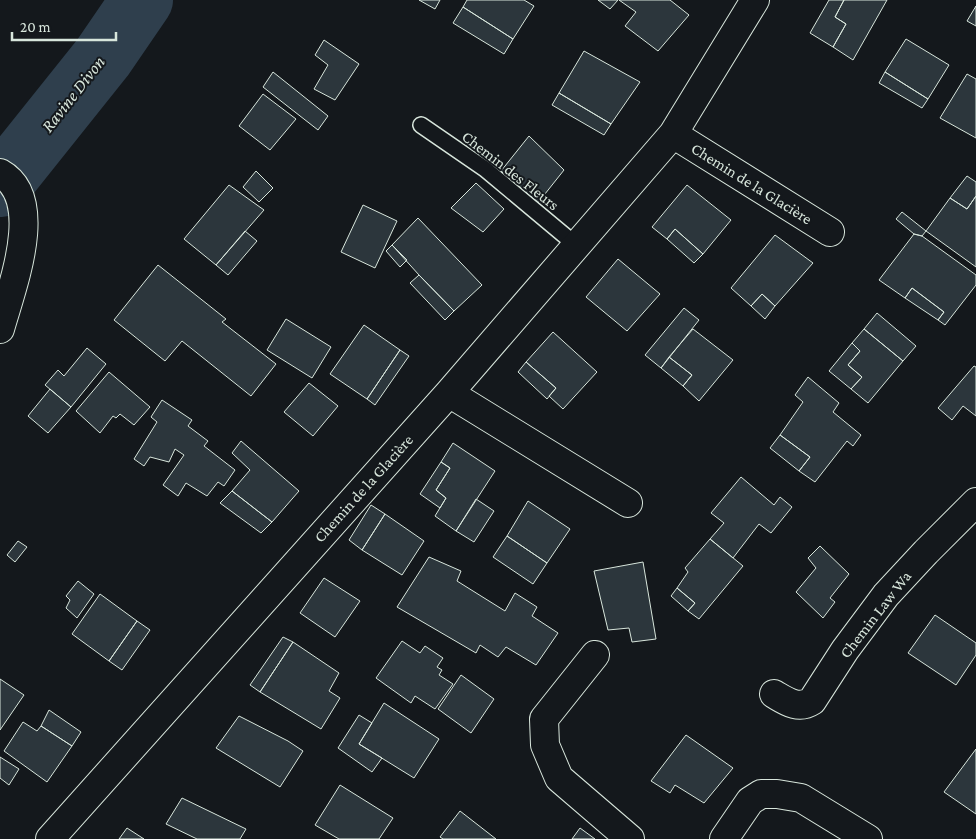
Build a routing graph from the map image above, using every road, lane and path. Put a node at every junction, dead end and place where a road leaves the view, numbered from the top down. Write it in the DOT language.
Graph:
graph roads {
  1 [pos="755,0"];
  2 [pos="422,125"];
  3 [pos="673,134"];
  4 [pos="0,173"];
  5 [pos="830,232"];
  6 [pos="576,245"];
  7 [pos="0,329"];
  8 [pos="449,393"];
  9 [pos="628,502"];
  10 [pos="976,502"];
  11 [pos="595,655"];
  12 [pos="774,694"];
  13 [pos="50,839"];
  14 [pos="630,839"];
  15 [pos="724,839"];
  16 [pos="868,839"];
  1 -- 3 [label="street, Chemin de la Glacière"];
  2 -- 6 [label="lane, Chemin des Fleurs"];
  3 -- 5 [label="street, Chemin de la Glacière"];
  3 -- 6 [label="street, Chemin de la Glacière"];
  4 -- 7 [label="street"];
  6 -- 8 [label="street, Chemin de la Glacière"];
  8 -- 9 [label="street"];
  8 -- 13 [label="street, Chemin de la Glacière"];
  10 -- 12 [label="street, Chemin Law Wa"];
  11 -- 14 [label="street"];
  15 -- 16 [label="street"];
}
